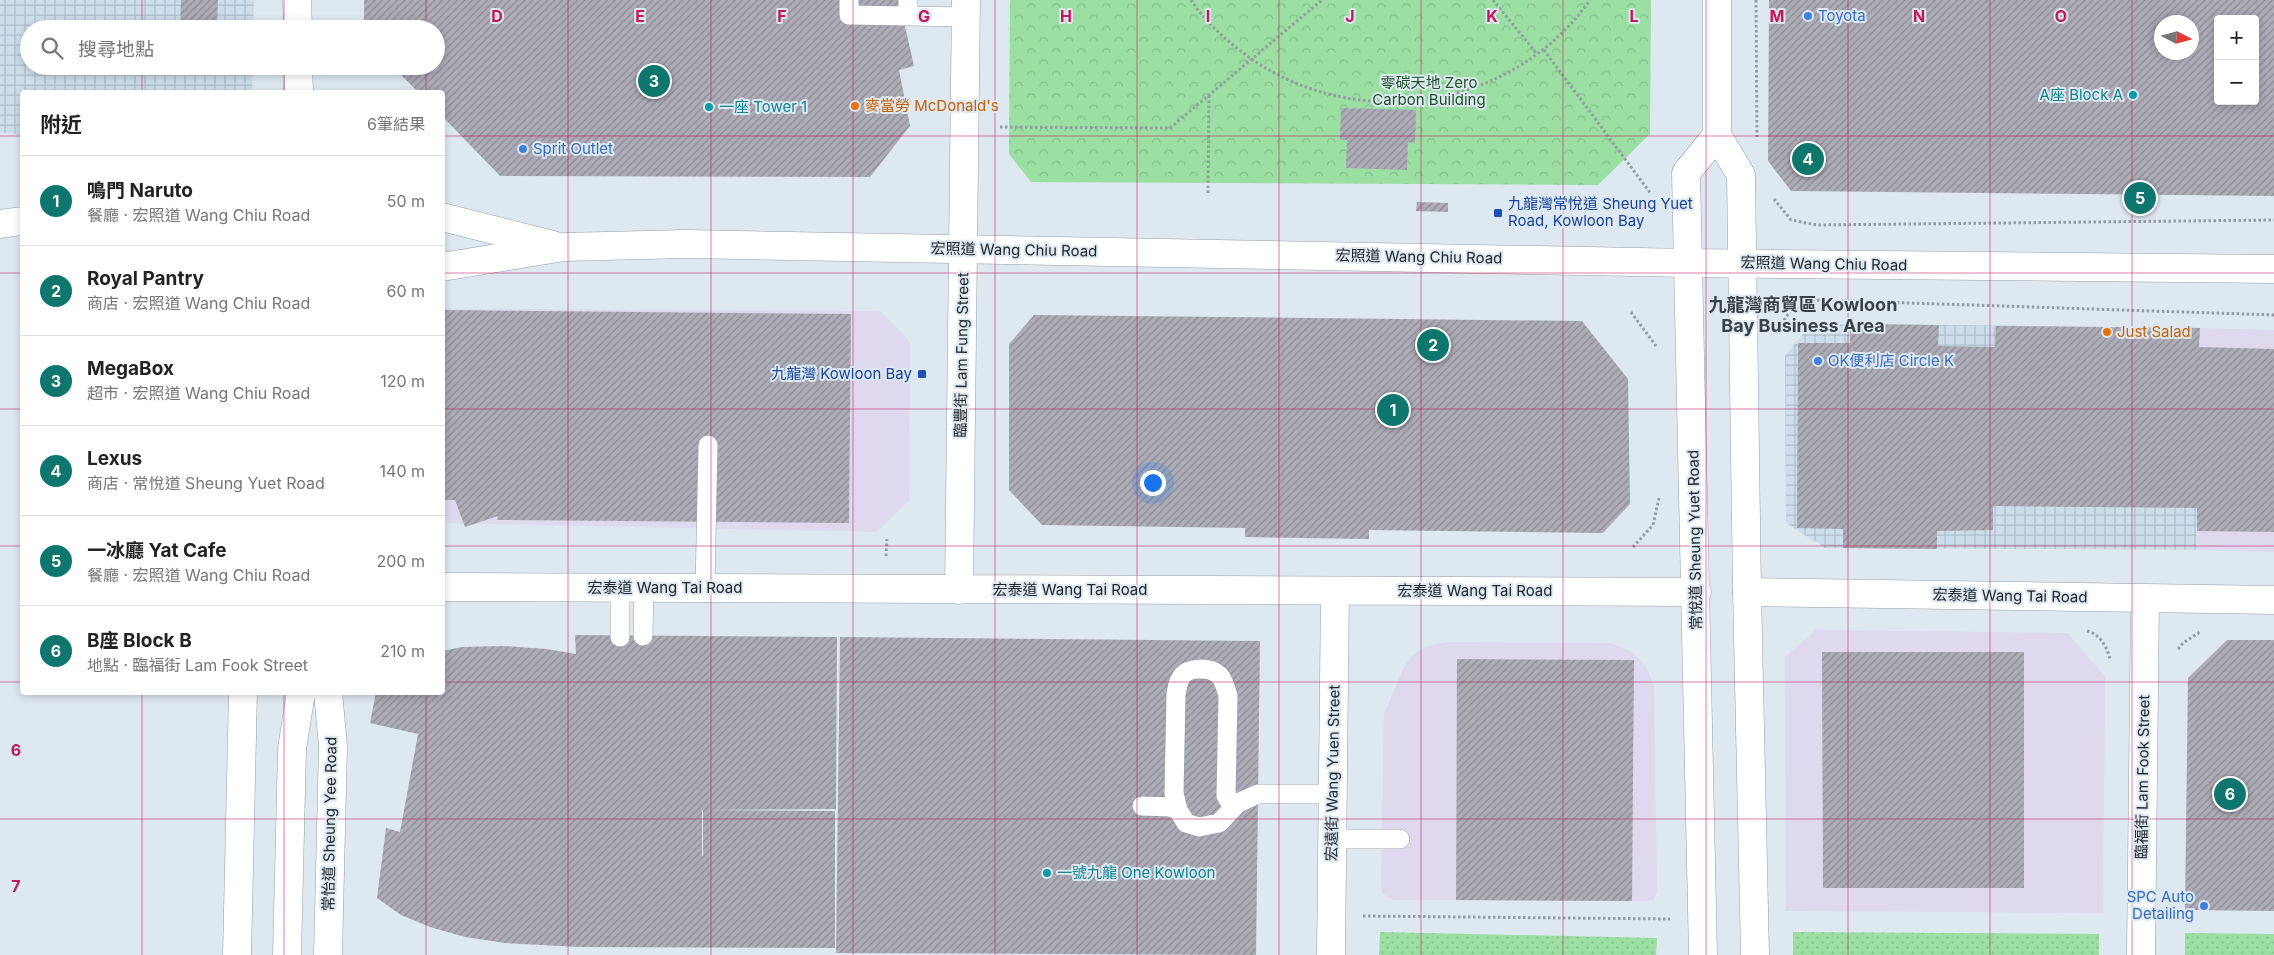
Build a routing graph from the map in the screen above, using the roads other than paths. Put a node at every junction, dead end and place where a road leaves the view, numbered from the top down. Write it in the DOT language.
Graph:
graph roads {
  1 [pos="297,0"];
  2 [pos="849,0"];
  3 [pos="1717,0"];
  4 [pos="908,8"];
  5 [pos="966,8"];
  6 [pos="298,20"];
  7 [pos="298,75"];
  8 [pos="299,90"];
  9 [pos="1717,135"];
  10 [pos="445,218"];
  11 [pos="564,247"];
  12 [pos="963,249"];
  13 [pos="1689,263"];
  14 [pos="1743,264"];
  15 [pos="445,267"];
  16 [pos="2274,269"];
  17 [pos="708,445"];
  18 [pos="445,588"];
  19 [pos="632,588"];
  20 [pos="705,588"];
  21 [pos="958,590"];
  22 [pos="1335,591"];
  23 [pos="1697,592"];
  24 [pos="1747,592"];
  25 [pos="2145,598"];
  26 [pos="2274,600"];
  27 [pos="643,636"];
  28 [pos="620,637"];
  29 [pos="243,695"];
  30 [pos="284,695"];
  31 [pos="301,695"];
  32 [pos="328,695"];
  33 [pos="292,749"];
  34 [pos="1332,794"];
  35 [pos="1236,804"];
  36 [pos="1142,806"];
  37 [pos="1178,810"];
  38 [pos="1332,839"];
  39 [pos="1400,839"];
  40 [pos="237,955"];
  41 [pos="287,955"];
  42 [pos="328,955"];
  43 [pos="1331,955"];
  44 [pos="1703,955"];
  45 [pos="1755,955"];
  46 [pos="2141,955"];
  1 -- 6 [label="main road"];
  2 -- 4 [label="lane"];
  3 -- 9 [label="main road"];
  4 -- 5 [label="lane"];
  5 -- 12 [label="main road, 臨豐街 Lam Fung Street"];
  7 -- 8 [label="main road"];
  9 -- 13 [label="main road, 常悅道 Sheung Yuet Road"];
  9 -- 14 [label="main road"];
  10 -- 11 [label="main road, 宏照道 Wang Chiu Road"];
  11 -- 12 [label="main road, 宏照道 Wang Chiu Road"];
  11 -- 15 [label="main road, 宏照道 Wang Chiu Road"];
  12 -- 13 [label="main road, 宏照道 Wang Chiu Road"];
  12 -- 21 [label="main road, 臨豐街 Lam Fung Street"];
  13 -- 14 [label="main road, 宏照道 Wang Chiu Road"];
  13 -- 23 [label="main road, 常悅道 Sheung Yuet Road"];
  14 -- 16 [label="main road, 宏照道 Wang Chiu Road"];
  14 -- 24 [label="main road"];
  17 -- 20 [label="lane"];
  18 -- 19 [label="main road, 宏泰道 Wang Tai Road"];
  19 -- 20 [label="main road, 宏泰道 Wang Tai Road"];
  19 -- 27 [label="lane"];
  19 -- 28 [label="lane"];
  20 -- 21 [label="main road, 宏泰道 Wang Tai Road"];
  21 -- 22 [label="main road, 宏泰道 Wang Tai Road"];
  22 -- 23 [label="main road, 宏泰道 Wang Tai Road"];
  22 -- 34 [label="main road, 宏遠街 Wang Yuen Street"];
  23 -- 44 [label="main road, 常悅道 Sheung Yuet Road"];
  24 -- 25 [label="main road, 宏泰道 Wang Tai Road"];
  24 -- 45 [label="main road"];
  25 -- 26 [label="main road, 宏泰道 Wang Tai Road"];
  25 -- 46 [label="main road, 臨福街 Lam Fook Street"];
  29 -- 40 [label="main road"];
  30 -- 33 [label="main road"];
  31 -- 33 [label="main road"];
  32 -- 42 [label="main road, 常怡道 Sheung Yee Road"];
  33 -- 41 [label="main road"];
  34 -- 35 [label="lane"];
  34 -- 38 [label="main road, 宏遠街 Wang Yuen Street"];
  35 -- 37 [label="lane"];
  35 -- 37 [label="lane"];
  36 -- 37 [label="lane"];
  38 -- 39 [label="lane"];
  38 -- 43 [label="main road, 宏遠街 Wang Yuen Street"];
}
